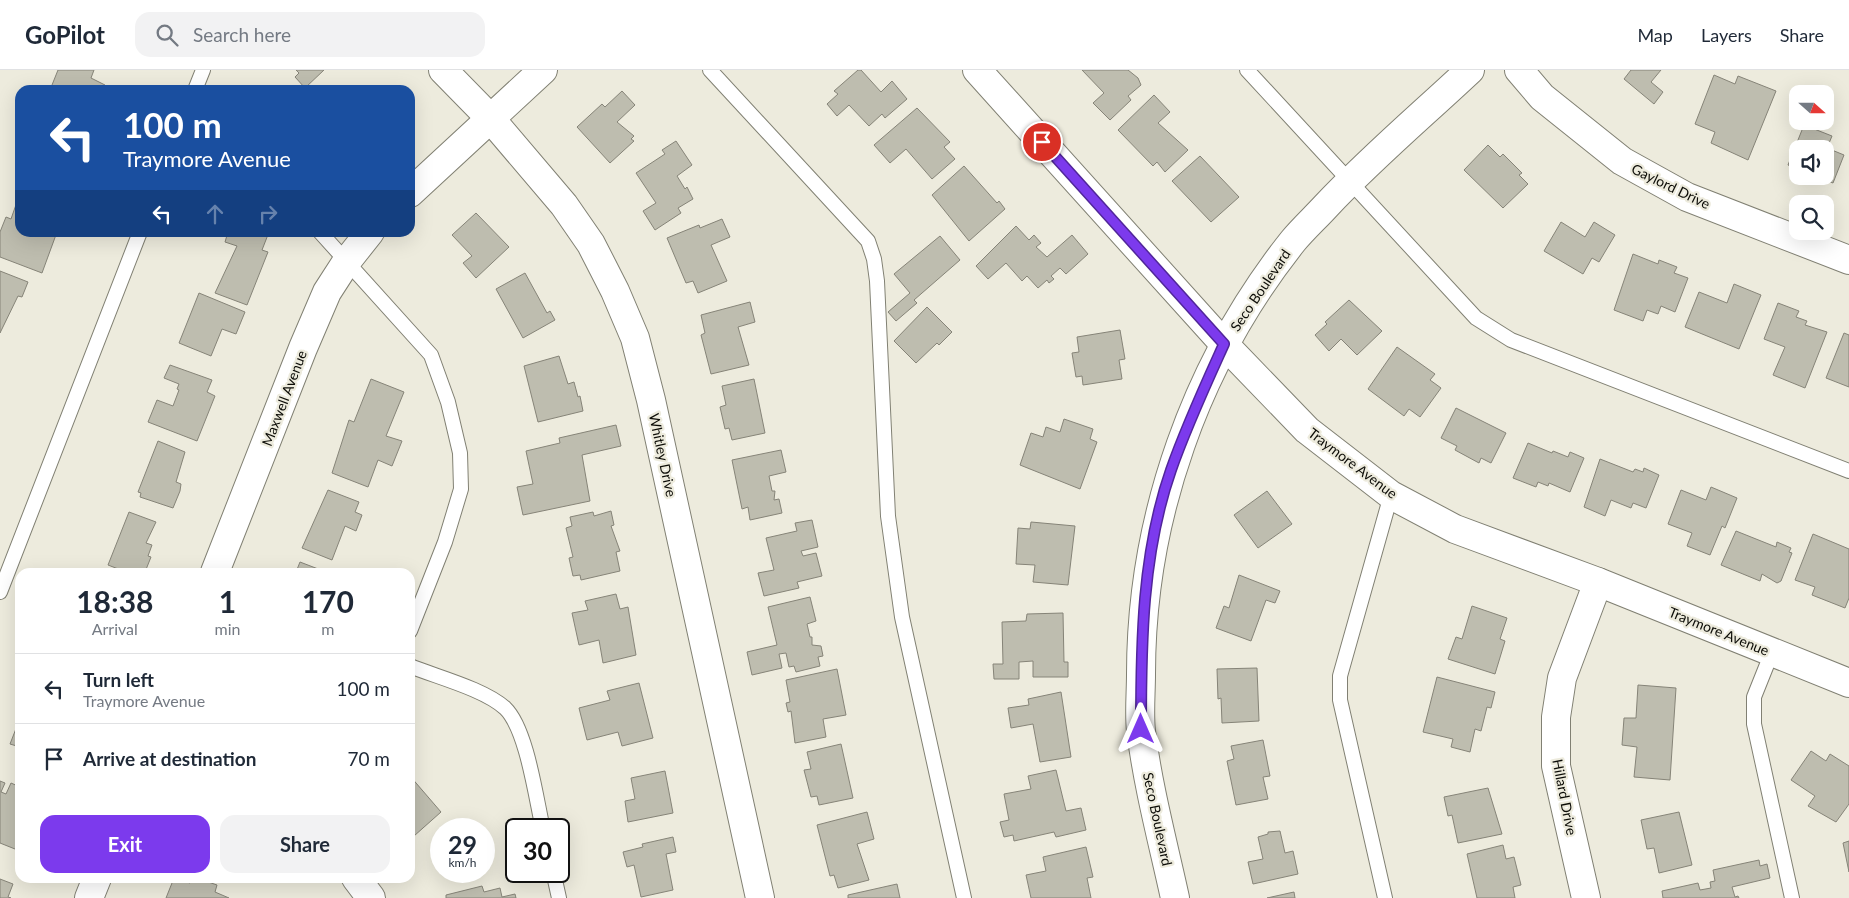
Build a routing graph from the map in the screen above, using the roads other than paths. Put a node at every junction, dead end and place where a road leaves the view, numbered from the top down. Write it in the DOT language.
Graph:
graph roads {
  1 [pos="203,70"];
  2 [pos="443,70"];
  3 [pos="543,70"];
  4 [pos="710,70"];
  5 [pos="977,70"];
  6 [pos="1247,70"];
  7 [pos="1470,70"];
  8 [pos="1519,70"];
  9 [pos="198,85"];
  10 [pos="490,118"];
  11 [pos="1350,181"];
  12 [pos="415,188"];
  13 [pos="138,237"];
  14 [pos="325,237"];
  15 [pos="366,237"];
  16 [pos="1849,260"];
  17 [pos="347,261"];
  18 [pos="1224,344"];
  19 [pos="1849,470"];
  20 [pos="1391,495"];
  21 [pos="217,568"];
  22 [pos="1598,582"];
  23 [pos="0,592"];
  24 [pos="415,618"];
  25 [pos="1772,652"];
  26 [pos="415,668"];
  27 [pos="1849,683"];
  28 [pos="541,818"];
  29 [pos="95,883"];
  30 [pos="360,883"];
  31 [pos="555,883"];
  32 [pos="89,898"];
  33 [pos="372,898"];
  34 [pos="558,898"];
  35 [pos="760,898"];
  36 [pos="964,898"];
  37 [pos="1175,898"];
  38 [pos="1385,898"];
  39 [pos="1586,898"];
  40 [pos="1792,898"];
  1 -- 9 [label="lane"];
  2 -- 10 [label="street, Whitley Drive"];
  3 -- 10 [label="street"];
  4 -- 36 [label="lane"];
  5 -- 18 [label="street, Traymore Avenue"];
  6 -- 11 [label="lane"];
  7 -- 11 [label="street, Seco Boulevard"];
  8 -- 16 [label="street, Gaylord Drive"];
  10 -- 12 [label="street"];
  10 -- 35 [label="street, Whitley Drive"];
  11 -- 18 [label="street, Seco Boulevard"];
  11 -- 19 [label="lane"];
  13 -- 23 [label="lane"];
  14 -- 17 [label="lane"];
  15 -- 17 [label="street, Maxwell Avenue"];
  17 -- 21 [label="street, Maxwell Avenue"];
  17 -- 24 [label="lane"];
  18 -- 20 [label="street, Traymore Avenue"];
  18 -- 37 [label="street, Seco Boulevard"];
  20 -- 22 [label="street, Traymore Avenue"];
  20 -- 38 [label="lane"];
  22 -- 25 [label="street, Traymore Avenue"];
  22 -- 39 [label="street, Hillard Drive"];
  25 -- 27 [label="street, Traymore Avenue"];
  25 -- 40 [label="lane"];
  26 -- 28 [label="lane"];
  29 -- 32 [label="street"];
  30 -- 33 [label="street"];
  31 -- 34 [label="lane"];
}
